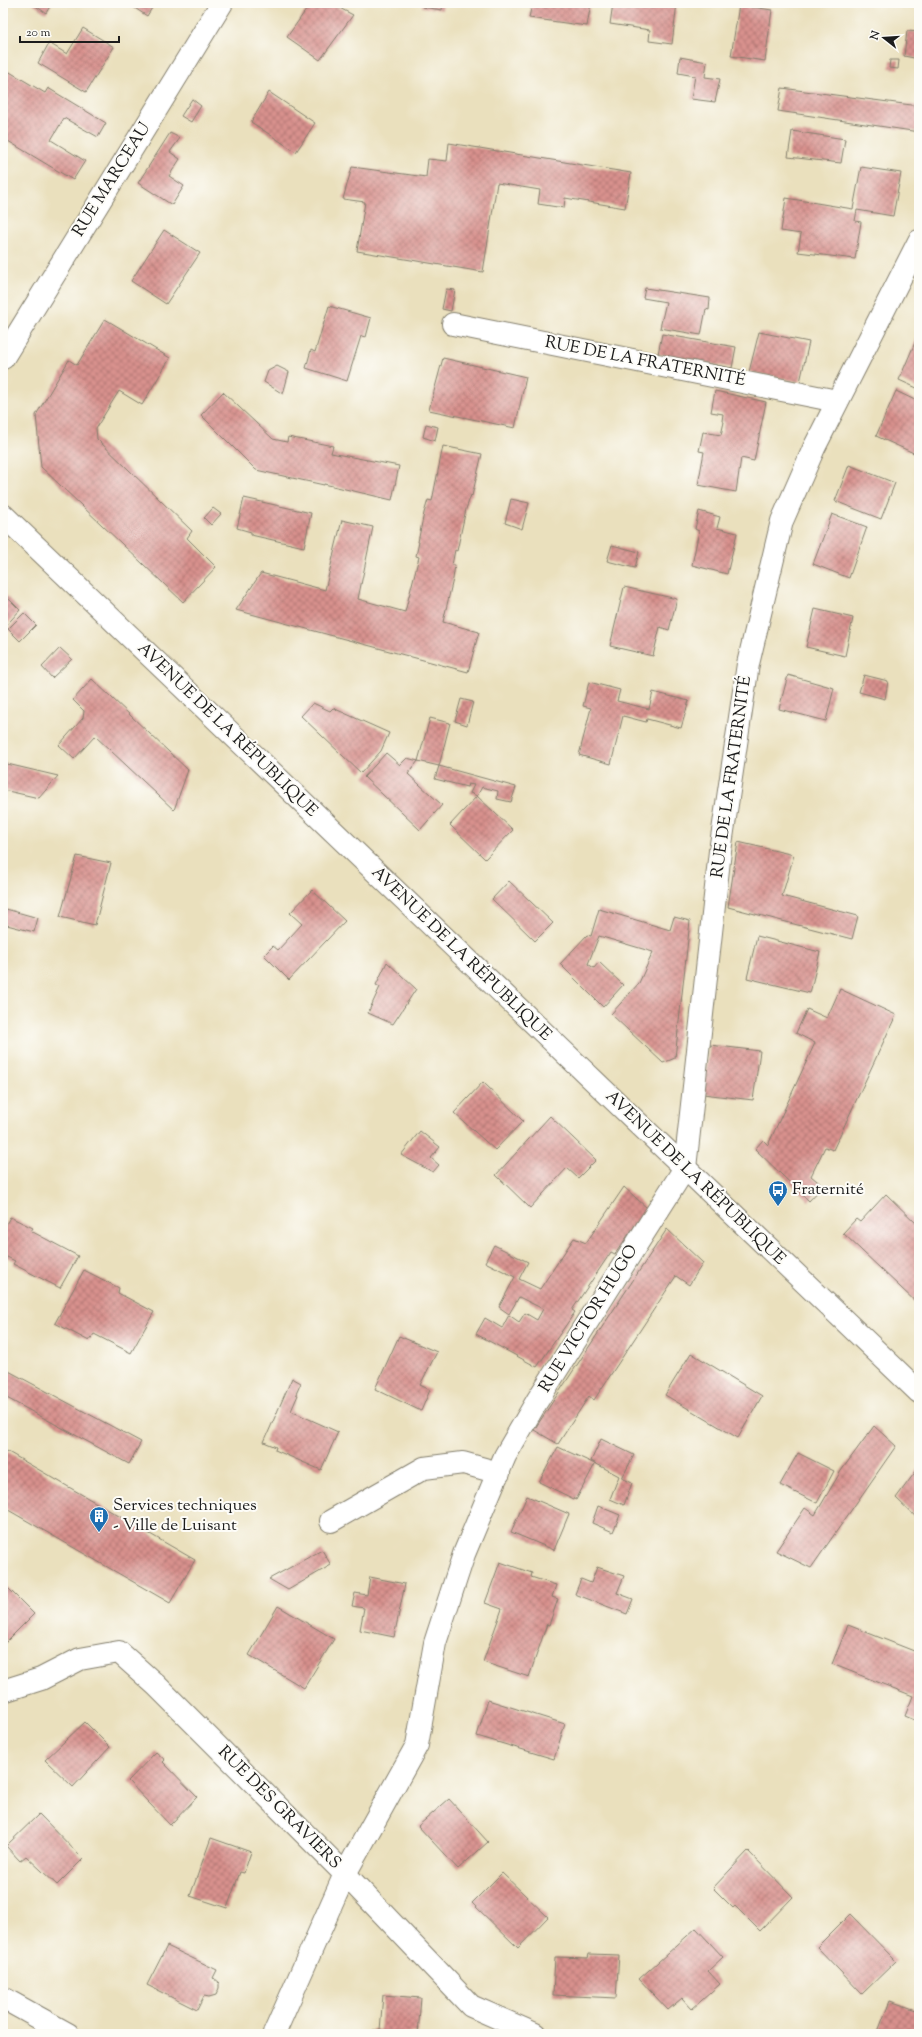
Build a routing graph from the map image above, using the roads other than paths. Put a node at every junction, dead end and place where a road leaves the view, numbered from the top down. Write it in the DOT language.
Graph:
graph roads {
  1 [pos="215,9"];
  2 [pos="919,241"];
  3 [pos="453,324"];
  4 [pos="3,358"];
  5 [pos="838,401"];
  6 [pos="3,515"];
  7 [pos="685,1168"];
  8 [pos="919,1392"];
  9 [pos="499,1473"];
  10 [pos="331,1521"];
  11 [pos="3,1691"];
  12 [pos="345,1874"];
  13 [pos="3,1998"];
  14 [pos="68,2034"];
  15 [pos="274,2034"];
  16 [pos="535,2034"];
  1 -- 4 [label="street, RUE MARCEAU"];
  2 -- 5 [label="street, RUE DE LA FRATERNITÉ"];
  3 -- 5 [label="street, RUE DE LA FRATERNITÉ"];
  5 -- 7 [label="street, RUE DE LA FRATERNITÉ"];
  6 -- 7 [label="street, AVENUE DE LA RÉPUBLIQUE"];
  7 -- 8 [label="street, AVENUE DE LA RÉPUBLIQUE"];
  7 -- 9 [label="street, RUE VICTOR HUGO"];
  9 -- 10 [label="street"];
  9 -- 12 [label="street, RUE VICTOR HUGO"];
  11 -- 12 [label="street, RUE DES GRAVIERS"];
  12 -- 15 [label="street, RUE VICTOR HUGO"];
  12 -- 16 [label="street, RUE DES GRAVIERS"];
  13 -- 14 [label="street"];
}
